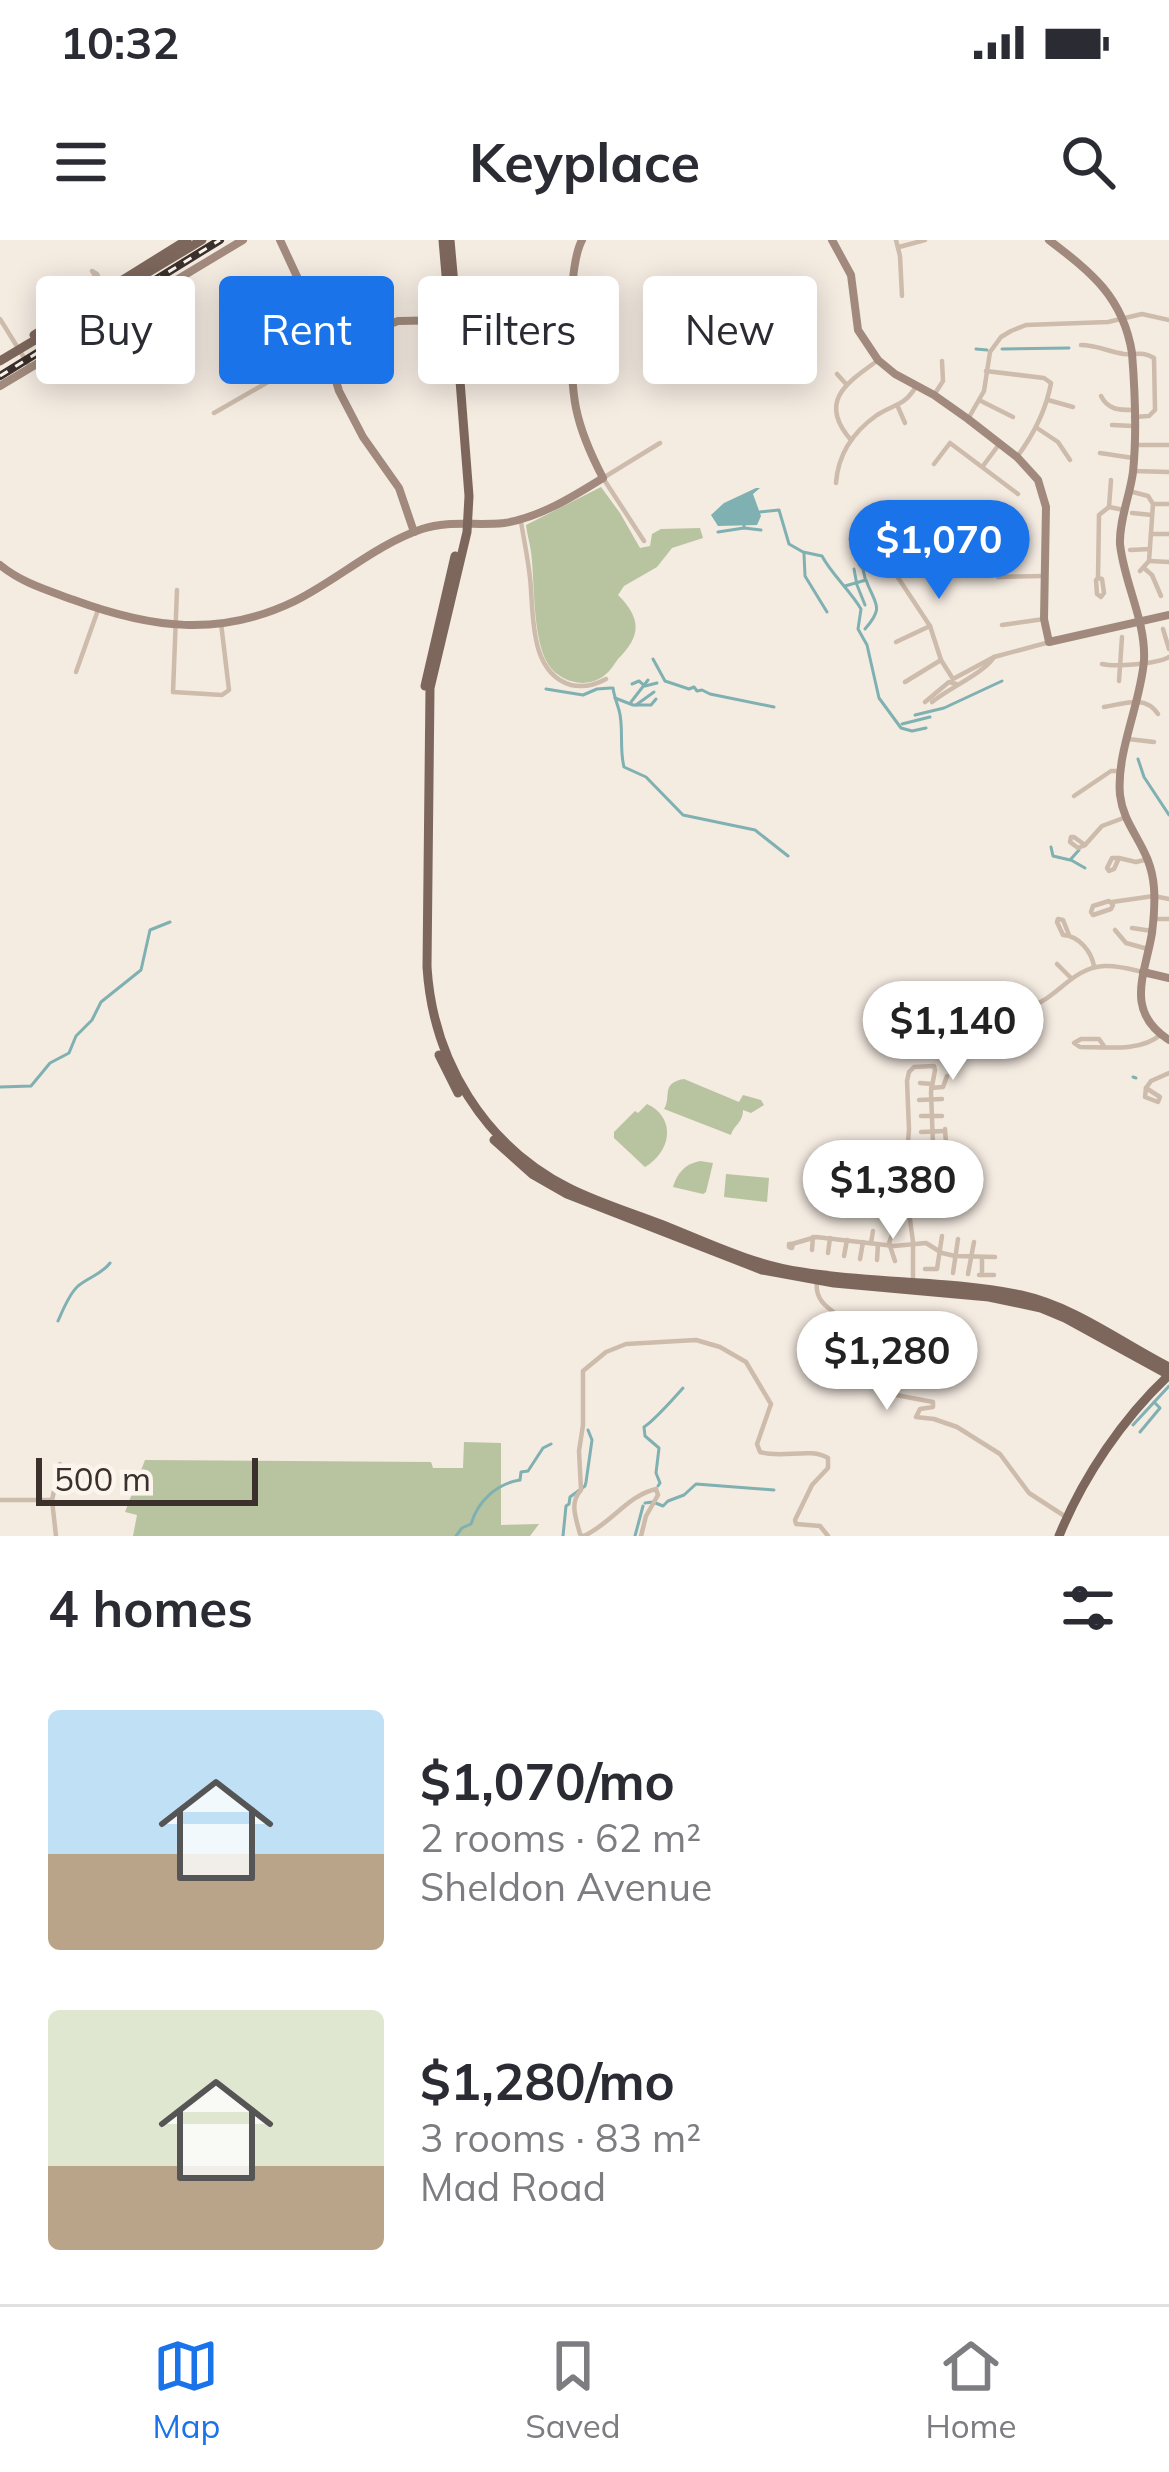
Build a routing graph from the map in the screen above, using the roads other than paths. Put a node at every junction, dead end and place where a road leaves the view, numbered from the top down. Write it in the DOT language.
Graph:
graph roads {
  1 [pos="188,240"];
  2 [pos="202,240"];
  3 [pos="243,240"];
  4 [pos="280,240"];
  5 [pos="447,240"];
  6 [pos="582,240"];
  7 [pos="832,240"];
  8 [pos="925,240"];
  9 [pos="1049,240"];
  10 [pos="897,244"];
  11 [pos="157,266"];
  12 [pos="128,276"];
  13 [pos="138,276"];
  14 [pos="141,276"];
  15 [pos="297,276"];
  16 [pos="452,276"];
  17 [pos="902,296"];
  18 [pos="1169,309"];
  19 [pos="1122,318"];
  20 [pos="0,319"];
  21 [pos="1168,319"];
  22 [pos="36,336"];
  23 [pos="36,338"];
  24 [pos="1082,345"];
  25 [pos="18,348"];
  26 [pos="1132,353"];
  27 [pos="0,358"];
  28 [pos="878,360"];
  29 [pos="942,361"];
  30 [pos="31,369"];
  31 [pos="986,371"];
  32 [pos="837,374"];
  33 [pos="264,384"];
  34 [pos="335,384"];
  35 [pos="459,384"];
  36 [pos="846,384"];
  37 [pos="916,385"];
  38 [pos="0,386"];
  39 [pos="934,395"];
  40 [pos="1101,396"];
  41 [pos="981,400"];
  42 [pos="1048,400"];
  43 [pos="898,407"];
  44 [pos="1073,407"];
  45 [pos="214,412"];
  46 [pos="1013,417"];
  47 [pos="968,418"];
  48 [pos="1133,418"];
  49 [pos="905,424"];
  50 [pos="1112,425"];
  51 [pos="1037,428"];
  52 [pos="851,440"];
  53 [pos="659,443"];
  54 [pos="1000,443"];
  55 [pos="1133,445"];
  56 [pos="1169,445"];
  57 [pos="1100,453"];
  58 [pos="1017,457"];
  59 [pos="1133,458"];
  60 [pos="1070,460"];
  61 [pos="934,464"];
  62 [pos="982,466"];
  63 [pos="1133,471"];
  64 [pos="1169,472"];
  65 [pos="603,478"];
  66 [pos="1111,480"];
  67 [pos="836,483"];
  68 [pos="1129,491"];
  69 [pos="1018,494"];
  70 [pos="1153,504"];
  71 [pos="1169,504"];
  72 [pos="1108,507"];
  73 [pos="1128,512"];
  74 [pos="1152,515"];
  75 [pos="520,519"];
  76 [pos="466,523"];
  77 [pos="414,532"];
  78 [pos="1151,534"];
  79 [pos="1169,534"];
  80 [pos="644,541"];
  81 [pos="886,544"];
  82 [pos="1150,549"];
  83 [pos="1130,550"];
  84 [pos="1149,561"];
  85 [pos="1169,562"];
  86 [pos="0,565"];
  87 [pos="1045,576"];
  88 [pos="998,577"];
  89 [pos="1098,578"];
  90 [pos="177,590"];
  91 [pos="1161,596"];
  92 [pos="99,609"];
  93 [pos="1169,615"];
  94 [pos="1044,619"];
  95 [pos="1138,622"];
  96 [pos="220,623"];
  97 [pos="176,625"];
  98 [pos="1002,625"];
  99 [pos="930,626"];
  100 [pos="1163,629"];
  101 [pos="1123,638"];
  102 [pos="896,642"];
  103 [pos="1049,642"];
  104 [pos="1169,653"];
  105 [pos="941,660"];
  106 [pos="1144,663"];
  107 [pos="1102,664"];
  108 [pos="1120,665"];
  109 [pos="76,672"];
  110 [pos="606,679"];
  111 [pos="954,681"];
  112 [pos="1119,681"];
  113 [pos="905,682"];
  114 [pos="1136,701"];
  115 [pos="929,702"];
  116 [pos="1104,707"];
  117 [pos="1158,714"];
  118 [pos="1128,739"];
  119 [pos="1154,742"];
  120 [pos="1122,771"];
  121 [pos="1074,796"];
  122 [pos="1126,817"];
  123 [pos="1084,844"];
  124 [pos="1119,858"];
  125 [pos="1150,859"];
  126 [pos="1154,896"];
  127 [pos="1169,899"];
  128 [pos="1112,902"];
  129 [pos="1153,920"];
  130 [pos="1169,920"];
  131 [pos="1132,928"];
  132 [pos="1115,930"];
  133 [pos="1152,931"];
  134 [pos="1070,935"];
  135 [pos="1148,949"];
  136 [pos="1057,964"];
  137 [pos="1094,967"];
  138 [pos="1143,972"];
  139 [pos="1071,978"];
  140 [pos="1169,978"];
  141 [pos="1019,1009"];
  142 [pos="1165,1037"];
  143 [pos="1104,1046"];
  144 [pos="1169,1073"];
  145 [pos="947,1076"];
  146 [pos="920,1083"];
  147 [pos="932,1086"];
  148 [pos="1146,1088"];
  149 [pos="931,1099"];
  150 [pos="919,1100"];
  151 [pos="942,1100"];
  152 [pos="921,1116"];
  153 [pos="932,1116"];
  154 [pos="942,1116"];
  155 [pos="934,1131"];
  156 [pos="921,1132"];
  157 [pos="946,1144"];
  158 [pos="920,1148"];
  159 [pos="930,1151"];
  160 [pos="939,1156"];
  161 [pos="923,1158"];
  162 [pos="906,1161"];
  163 [pos="912,1186"];
  164 [pos="885,1216"];
  165 [pos="824,1226"];
  166 [pos="808,1227"];
  167 [pos="841,1228"];
  168 [pos="857,1230"];
  169 [pos="873,1231"];
  170 [pos="942,1235"];
  171 [pos="826,1237"];
  172 [pos="810,1238"];
  173 [pos="843,1239"];
  174 [pos="958,1239"];
  175 [pos="793,1241"];
  176 [pos="859,1242"];
  177 [pos="910,1242"];
  178 [pos="974,1242"];
  179 [pos="875,1244"];
  180 [pos="889,1244"];
  181 [pos="990,1245"];
  182 [pos="812,1250"];
  183 [pos="935,1251"];
  184 [pos="828,1253"];
  185 [pos="844,1256"];
  186 [pos="955,1256"];
  187 [pos="988,1257"];
  188 [pos="971,1258"];
  189 [pos="860,1259"];
  190 [pos="877,1260"];
  191 [pos="895,1261"];
  192 [pos="925,1269"];
  193 [pos="952,1273"];
  194 [pos="968,1274"];
  195 [pos="994,1275"];
  196 [pos="817,1281"];
  197 [pos="913,1286"];
  198 [pos="1169,1373"];
  199 [pos="60,1464"];
  200 [pos="0,1500"];
  201 [pos="52,1500"];
  202 [pos="1067,1518"];
  203 [pos="56,1536"];
  204 [pos="583,1536"];
  205 [pos="641,1536"];
  206 [pos="828,1536"];
  207 [pos="1059,1536"];
  1 -- 12 [label="main road"];
  2 -- 11 [label="main road"];
  3 -- 30 [label="street"];
  4 -- 15 [label="street"];
  5 -- 16 [label="main road"];
  6 -- 65 [label="street"];
  7 -- 28 [label="street"];
  8 -- 10 [label="street"];
  9 -- 19 [label="street"];
  10 -- 17 [label="street"];
  11 -- 13 [label="main road"];
  11 -- 14 [label="main road"];
  18 -- 21 [label="street"];
  19 -- 21 [label="street"];
  19 -- 26 [label="street"];
  19 -- 31 [label="street"];
  20 -- 25 [label="street"];
  22 -- 25 [label="main road"];
  23 -- 25 [label="main road"];
  24 -- 26 [label="street"];
  25 -- 27 [label="main road"];
  25 -- 30 [label="street"];
  26 -- 48 [label="street"];
  26 -- 48 [label="street"];
  28 -- 36 [label="street"];
  28 -- 37 [label="street"];
  29 -- 39 [label="street"];
  30 -- 38 [label="street"];
  31 -- 41 [label="street"];
  31 -- 42 [label="street"];
  32 -- 36 [label="street"];
  33 -- 45 [label="street"];
  34 -- 77 [label="street"];
  35 -- 76 [label="main road"];
  36 -- 52 [label="street"];
  37 -- 39 [label="street"];
  37 -- 43 [label="street"];
  39 -- 47 [label="street"];
  40 -- 48 [label="street"];
  41 -- 46 [label="street"];
  41 -- 47 [label="street"];
  42 -- 44 [label="street"];
  42 -- 51 [label="street"];
  43 -- 49 [label="street"];
  43 -- 52 [label="street"];
  47 -- 54 [label="street"];
  48 -- 50 [label="street"];
  48 -- 55 [label="street"];
  51 -- 58 [label="street"];
  51 -- 60 [label="street"];
  52 -- 67 [label="street"];
  53 -- 65 [label="street"];
  54 -- 58 [label="street"];
  54 -- 62 [label="street"];
  55 -- 56 [label="street"];
  55 -- 59 [label="street"];
  57 -- 59 [label="street"];
  58 -- 87 [label="street"];
  59 -- 63 [label="street"];
  61 -- 62 [label="street"];
  62 -- 69 [label="street"];
  63 -- 64 [label="street"];
  63 -- 68 [label="street"];
  65 -- 75 [label="street"];
  65 -- 80 [label="street"];
  66 -- 72 [label="street"];
  68 -- 70 [label="street"];
  68 -- 73 [label="street"];
  70 -- 71 [label="street"];
  70 -- 74 [label="street"];
  72 -- 73 [label="street"];
  72 -- 89 [label="street"];
  73 -- 74 [label="street"];
  73 -- 95 [label="street"];
  74 -- 78 [label="street"];
  75 -- 76 [label="street"];
  75 -- 110 [label="street"];
  76 -- 77 [label="street"];
  76 -- 196 [label="main road"];
  76 -- 197 [label="main road"];
  77 -- 96 [label="street"];
  78 -- 79 [label="street"];
  78 -- 82 [label="street"];
  81 -- 99 [label="street"];
  82 -- 83 [label="street"];
  82 -- 84 [label="street"];
  84 -- 85 [label="street"];
  84 -- 91 [label="street"];
  86 -- 92 [label="street"];
  87 -- 88 [label="street"];
  87 -- 94 [label="street"];
  90 -- 97 [label="street"];
  92 -- 97 [label="street"];
  92 -- 109 [label="street"];
  93 -- 95 [label="street"];
  94 -- 98 [label="street"];
  94 -- 103 [label="street"];
  95 -- 103 [label="street"];
  95 -- 106 [label="street"];
  96 -- 97 [label="street"];
  96 -- 97 [label="street"];
  99 -- 102 [label="street"];
  99 -- 105 [label="street"];
  100 -- 104 [label="street"];
  101 -- 108 [label="street"];
  103 -- 111 [label="street"];
  104 -- 106 [label="street"];
  105 -- 111 [label="street"];
  105 -- 113 [label="street"];
  106 -- 108 [label="street"];
  106 -- 114 [label="street"];
  107 -- 108 [label="street"];
  108 -- 112 [label="street"];
  111 -- 115 [label="street"];
  114 -- 116 [label="street"];
  114 -- 117 [label="street"];
  114 -- 118 [label="street"];
  118 -- 119 [label="street"];
  118 -- 120 [label="street"];
  120 -- 121 [label="street"];
  120 -- 122 [label="street"];
  122 -- 123 [label="street"];
  122 -- 125 [label="street"];
  124 -- 125 [label="street"];
  125 -- 126 [label="street"];
  126 -- 127 [label="street"];
  126 -- 128 [label="street"];
  126 -- 129 [label="street"];
  129 -- 130 [label="street"];
  129 -- 133 [label="street"];
  131 -- 133 [label="street"];
  132 -- 135 [label="street"];
  133 -- 135 [label="street"];
  134 -- 137 [label="street"];
  135 -- 138 [label="street"];
  136 -- 139 [label="street"];
  137 -- 138 [label="street"];
  137 -- 139 [label="street"];
  138 -- 140 [label="street"];
  138 -- 142 [label="street"];
  139 -- 141 [label="street"];
  142 -- 143 [label="street"];
  144 -- 148 [label="street"];
  145 -- 147 [label="street"];
  146 -- 147 [label="street"];
  147 -- 149 [label="street"];
  147 -- 162 [label="street"];
  149 -- 150 [label="street"];
  149 -- 151 [label="street"];
  149 -- 153 [label="street"];
  152 -- 153 [label="street"];
  153 -- 154 [label="street"];
  153 -- 155 [label="street"];
  155 -- 156 [label="street"];
  155 -- 157 [label="street"];
  155 -- 159 [label="street"];
  158 -- 159 [label="street"];
  159 -- 160 [label="street"];
  159 -- 161 [label="street"];
  161 -- 162 [label="street"];
  161 -- 163 [label="street"];
  162 -- 177 [label="street"];
  164 -- 180 [label="street"];
  165 -- 171 [label="street"];
  166 -- 172 [label="street"];
  167 -- 173 [label="street"];
  168 -- 176 [label="street"];
  169 -- 179 [label="street"];
  170 -- 183 [label="street"];
  171 -- 172 [label="street"];
  171 -- 173 [label="street"];
  171 -- 184 [label="street"];
  172 -- 175 [label="street"];
  172 -- 182 [label="street"];
  173 -- 176 [label="street"];
  173 -- 185 [label="street"];
  174 -- 186 [label="street"];
  176 -- 179 [label="street"];
  176 -- 189 [label="street"];
  177 -- 180 [label="street"];
  177 -- 183 [label="street"];
  177 -- 197 [label="street"];
  178 -- 188 [label="street"];
  179 -- 180 [label="street"];
  179 -- 190 [label="street"];
  180 -- 191 [label="street"];
  181 -- 187 [label="street"];
  183 -- 186 [label="street"];
  183 -- 192 [label="street"];
  186 -- 188 [label="street"];
  186 -- 193 [label="street"];
  187 -- 188 [label="street"];
  187 -- 195 [label="street"];
  188 -- 194 [label="street"];
  196 -- 197 [label="main road"];
  196 -- 202 [label="street"];
  197 -- 198 [label="main road"];
  198 -- 202 [label="main road"];
  199 -- 201 [label="street"];
  200 -- 201 [label="street"];
  201 -- 203 [label="street"];
  202 -- 207 [label="main road"];
  204 -- 205 [label="street"];
  204 -- 206 [label="street"];
}
